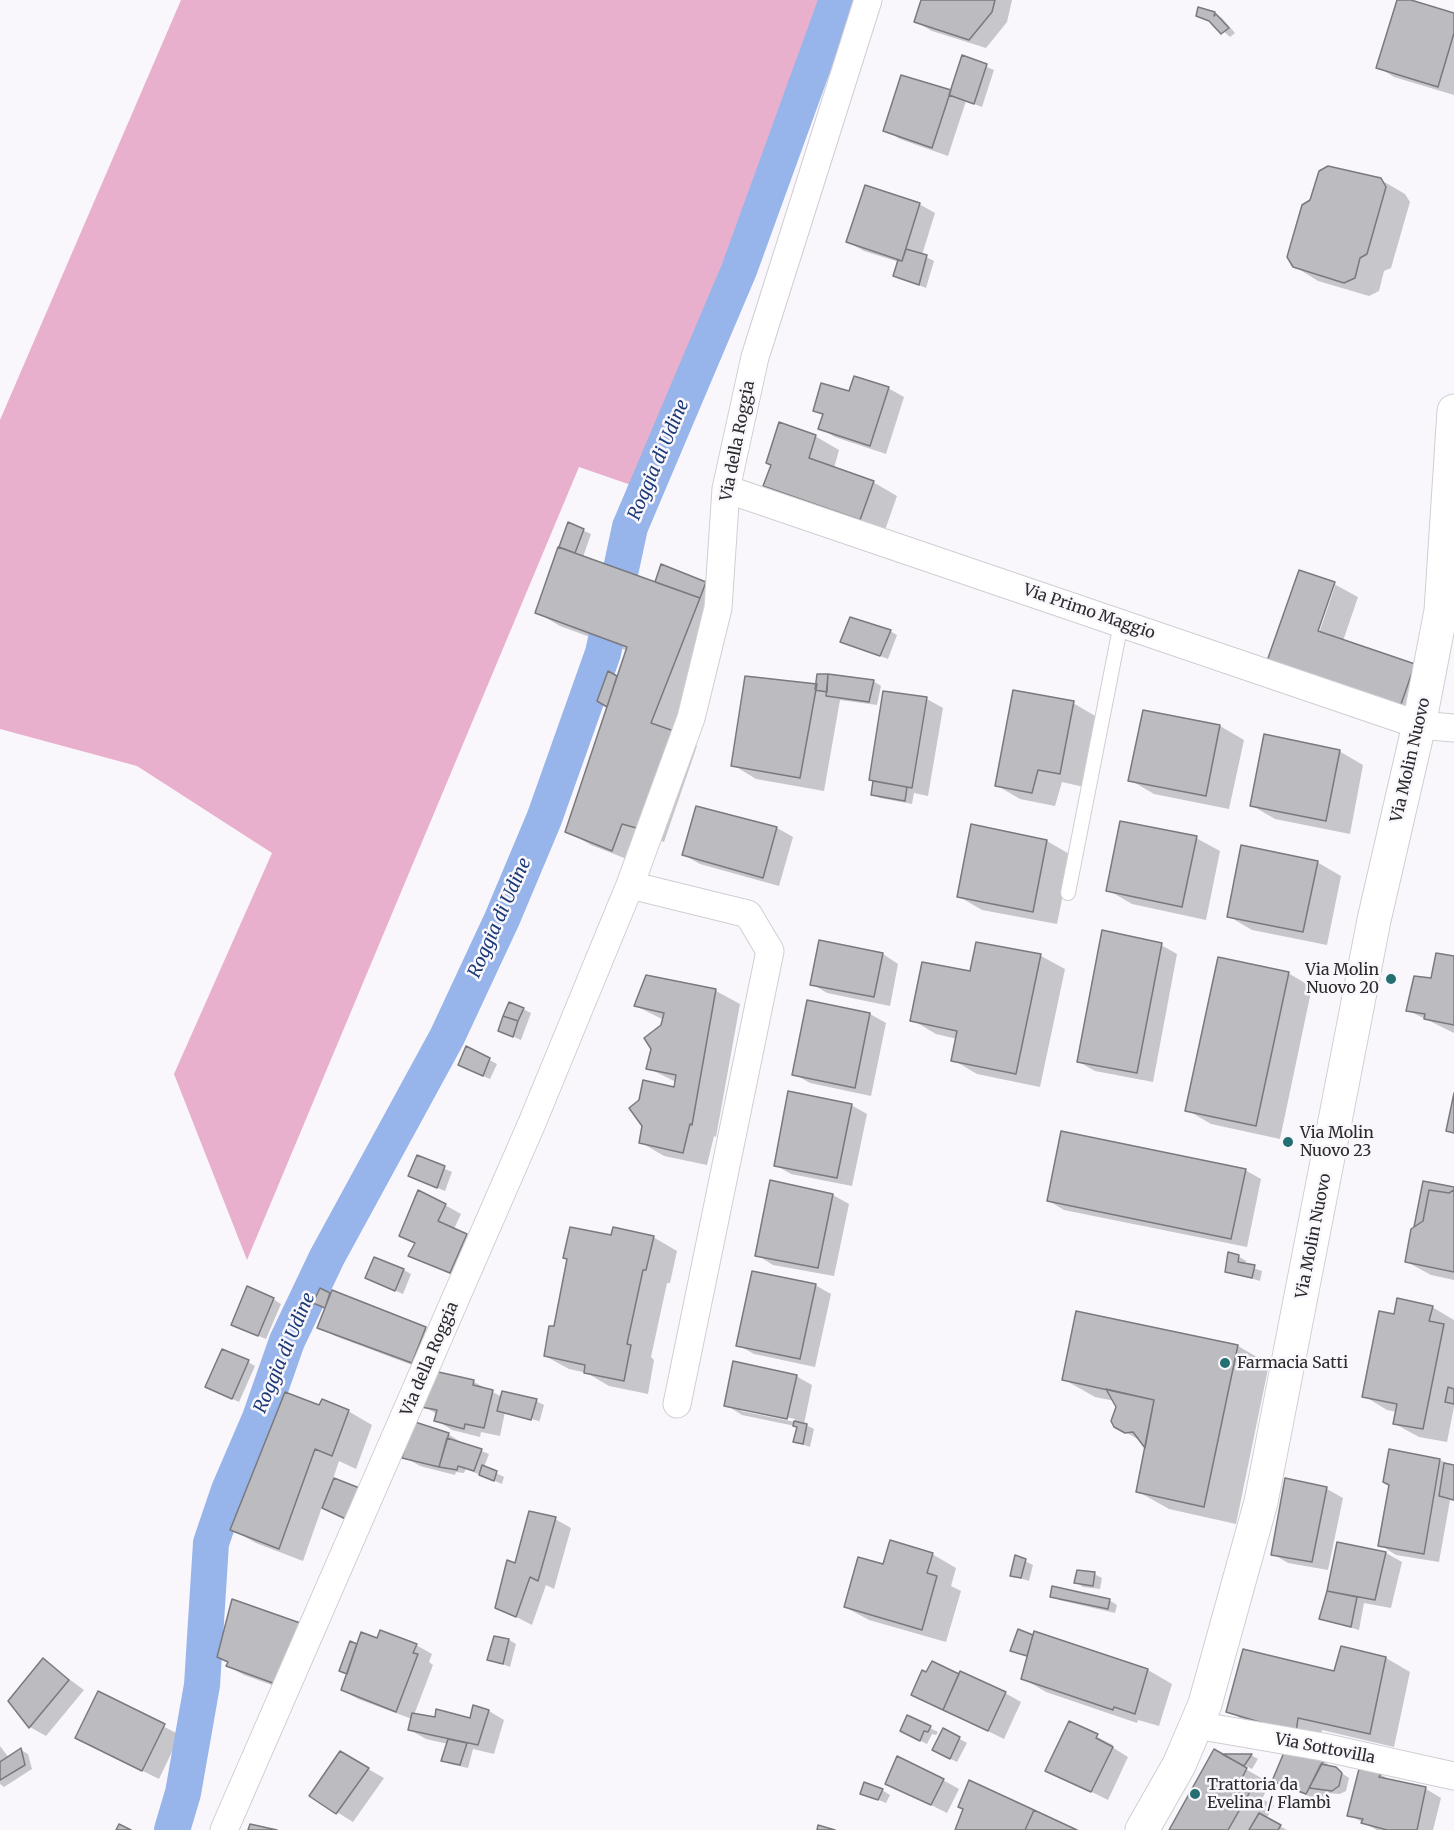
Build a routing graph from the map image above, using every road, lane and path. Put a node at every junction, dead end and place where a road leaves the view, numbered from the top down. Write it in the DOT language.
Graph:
graph roads {
  1 [pos="868,0"];
  2 [pos="1454,411"];
  3 [pos="726,489"];
  4 [pos="1121,623"];
  5 [pos="1419,725"];
  6 [pos="1454,728"];
  7 [pos="630,885"];
  8 [pos="1068,892"];
  9 [pos="677,1404"];
  10 [pos="1196,1725"];
  11 [pos="1454,1776"];
  12 [pos="224,1830"];
  13 [pos="1142,1830"];
  1 -- 3 [label="street, Via della Roggia"];
  2 -- 5 [label="main road, Via Molin Nuovo"];
  3 -- 4 [label="street, Via Primo Maggio"];
  3 -- 7 [label="street, Via della Roggia"];
  4 -- 5 [label="street, Via Primo Maggio"];
  4 -- 8 [label="lane"];
  5 -- 6 [label="street, Via Primo Maggio"];
  5 -- 10 [label="main road, Via Molin Nuovo"];
  7 -- 9 [label="street"];
  7 -- 12 [label="street, Via della Roggia"];
  10 -- 11 [label="street, Via Sottovilla"];
  10 -- 13 [label="main road, Via Molin Nuovo"];
}
